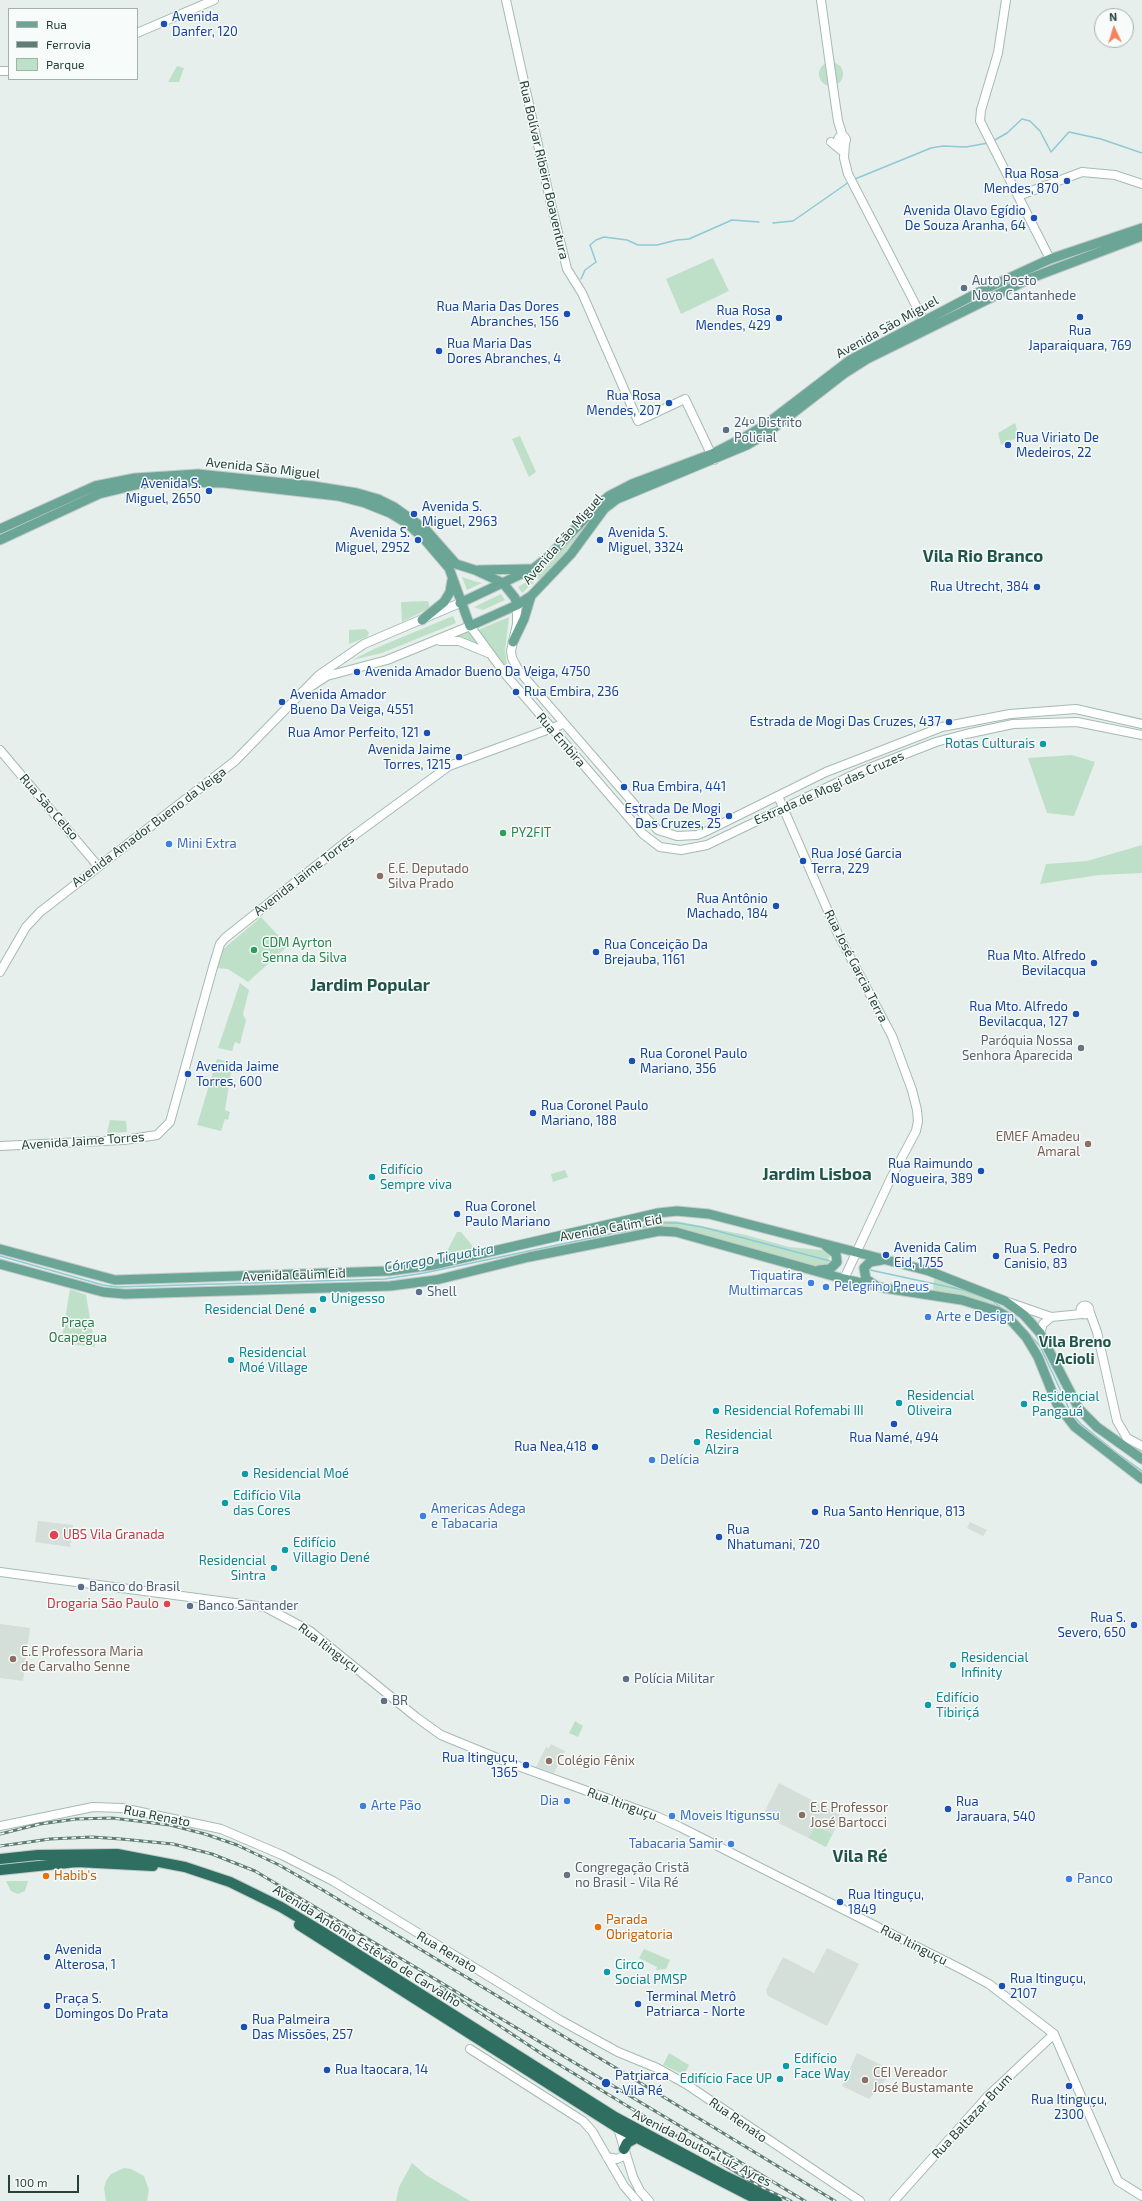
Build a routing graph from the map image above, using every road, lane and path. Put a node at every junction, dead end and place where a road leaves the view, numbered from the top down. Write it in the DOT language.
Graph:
graph roads {
  1 [pos="214,0"];
  2 [pos="506,0"];
  3 [pos="822,0"];
  4 [pos="1006,0"];
  5 [pos="138,32"];
  6 [pos="1142,184"];
  7 [pos="1018,196"];
  8 [pos="1142,228"];
  9 [pos="1142,236"];
  10 [pos="1050,259"];
  11 [pos="1031,278"];
  12 [pos="924,321"];
  13 [pos="835,370"];
  14 [pos="829,385"];
  15 [pos="713,457"];
  16 [pos="0,529"];
  17 [pos="0,540"];
  18 [pos="534,568"];
  19 [pos="475,570"];
  20 [pos="453,577"];
  21 [pos="503,583"];
  22 [pos="531,596"];
  23 [pos="460,603"];
  24 [pos="517,605"];
  25 [pos="487,619"];
  26 [pos="422,620"];
  27 [pos="470,626"];
  28 [pos="513,642"];
  29 [pos="427,643"];
  30 [pos="490,654"];
  31 [pos="307,688"];
  32 [pos="563,724"];
  33 [pos="1142,724"];
  34 [pos="550,728"];
  35 [pos="1142,735"];
  36 [pos="0,750"];
  37 [pos="778,796"];
  38 [pos="783,808"];
  39 [pos="665,834"];
  40 [pos="660,847"];
  41 [pos="98,866"];
  42 [pos="0,972"];
  43 [pos="164,1128"];
  44 [pos="0,1142"];
  45 [pos="0,1146"];
  46 [pos="819,1242"];
  47 [pos="0,1249"];
  48 [pos="857,1251"];
  49 [pos="895,1261"];
  50 [pos="0,1264"];
  51 [pos="804,1268"];
  52 [pos="69,1275"];
  53 [pos="844,1279"];
  54 [pos="884,1288"];
  55 [pos="1005,1301"];
  56 [pos="1050,1317"];
  57 [pos="1040,1333"];
  58 [pos="1142,1446"];
  59 [pos="1142,1459"];
  60 [pos="1142,1479"];
  61 [pos="0,1572"];
  62 [pos="0,1826"];
  63 [pos="21,1857"];
  64 [pos="0,1859"];
  65 [pos="0,1864"];
  66 [pos="0,1870"];
  67 [pos="1054,2034"];
  68 [pos="470,2049"];
  69 [pos="615,2117"];
  70 [pos="618,2128"];
  71 [pos="636,2138"];
  72 [pos="625,2152"];
  73 [pos="607,2157"];
  74 [pos="627,2190"];
  75 [pos="640,2191"];
  76 [pos="1142,2196"];
  77 [pos="637,2201"];
  78 [pos="649,2201"];
  79 [pos="760,2201"];
  80 [pos="778,2201"];
  81 [pos="860,2201"];
  82 [pos="894,2201"];
  1 -- 5 [label="main road"];
  2 -- 15 [label="main road, Rua Bolívar Ribeiro Boaventura"];
  3 -- 12 [label="main road"];
  4 -- 7 [label="main road"];
  6 -- 7 [label="main road"];
  7 -- 10 [label="main road"];
  8 -- 10 [label="main road, Avenida São Miguel"];
  9 -- 11 [label="main road, Avenida São Miguel"];
  10 -- 11 [label="main road"];
  10 -- 12 [label="main road, Avenida São Miguel"];
  11 -- 14 [label="main road, Avenida São Miguel"];
  12 -- 13 [label="main road, Avenida São Miguel"];
  13 -- 14 [label="main road"];
  13 -- 15 [label="main road, Avenida São Miguel"];
  14 -- 15 [label="main road, Avenida São Miguel"];
  15 -- 18 [label="main road, Avenida São Miguel"];
  15 -- 22 [label="main road, Avenida São Miguel"];
  16 -- 19 [label="main road, Avenida São Miguel"];
  17 -- 20 [label="main road, Avenida São Miguel"];
  18 -- 19 [label="main road"];
  18 -- 21 [label="main road, Avenida São Miguel"];
  19 -- 21 [label="main road, Avenida São Miguel"];
  20 -- 23 [label="main road, Avenida São Miguel"];
  20 -- 26 [label="main road"];
  21 -- 23 [label="main road, Avenida São Miguel"];
  21 -- 24 [label="main road, Avenida São Miguel"];
  22 -- 24 [label="main road, Avenida São Miguel"];
  22 -- 28 [label="main road"];
  23 -- 25 [label="main road"];
  23 -- 26 [label="main road, Avenida Amador Bueno da Veiga"];
  23 -- 27 [label="main road, Avenida São Miguel"];
  24 -- 25 [label="main road, Avenida São Miguel"];
  24 -- 28 [label="main road, Rua Embira"];
  25 -- 27 [label="main road, Avenida São Miguel"];
  26 -- 31 [label="main road, Avenida Amador Bueno da Veiga"];
  27 -- 29 [label="main road, Avenida Amador Bueno da Veiga"];
  27 -- 30 [label="main road, Rua Embira"];
  28 -- 32 [label="main road, Rua Embira"];
  29 -- 30 [label="main road"];
  29 -- 31 [label="main road, Avenida Amador Bueno da Veiga"];
  30 -- 34 [label="main road, Rua Embira"];
  31 -- 41 [label="main road, Avenida Amador Bueno da Veiga"];
  32 -- 34 [label="main road, Avenida Jaime Torres"];
  32 -- 39 [label="main road, Rua Embira"];
  33 -- 37 [label="main road, Estrada de Mogi das Cruzes"];
  34 -- 40 [label="main road, Rua Embira"];
  34 -- 43 [label="main road, Avenida Jaime Torres"];
  35 -- 38 [label="main road, Estrada de Mogi das Cruzes"];
  36 -- 41 [label="main road, Rua São Celso"];
  37 -- 38 [label="main road, Rua José Garcia Terra"];
  37 -- 39 [label="main road, Estrada de Mogi das Cruzes"];
  38 -- 40 [label="main road, Estrada de Mogi das Cruzes"];
  38 -- 48 [label="main road, Rua José Garcia Terra"];
  41 -- 42 [label="main road, Avenida Amador Bueno da Veiga"];
  43 -- 44 [label="main road, Avenida Jaime Torres"];
  43 -- 45 [label="main road, Avenida Jaime Torres"];
  46 -- 48 [label="main road, Avenida Calim Eid"];
  46 -- 51 [label="main road"];
  46 -- 52 [label="main road, Avenida Calim Eid"];
  47 -- 52 [label="main road, Avenida Calim Eid"];
  48 -- 49 [label="main road, Avenida Calim Eid"];
  48 -- 53 [label="main road, Rua José Garcia Terra"];
  49 -- 54 [label="main road"];
  49 -- 55 [label="main road, Avenida Calim Eid"];
  50 -- 52 [label="main road, Avenida Calim Eid"];
  51 -- 52 [label="main road, Avenida Calim Eid"];
  51 -- 53 [label="main road, Avenida Calim Eid"];
  53 -- 54 [label="main road, Avenida Calim Eid"];
  54 -- 60 [label="main road, Avenida Calim Eid"];
  55 -- 56 [label="main road"];
  55 -- 57 [label="main road, Avenida Calim Eid"];
  56 -- 57 [label="main road"];
  56 -- 58 [label="main road"];
  57 -- 59 [label="main road, Avenida Calim Eid"];
  61 -- 67 [label="main road, Rua Itinguçu"];
  62 -- 81 [label="main road, Rua Renato"];
  63 -- 64 [label="highway, Avenida Antônio Estêvão de Carvalho"];
  63 -- 65 [label="highway"];
  63 -- 69 [label="highway, Avenida Antônio Estêvão de Carvalho"];
  66 -- 70 [label="highway, Avenida Antônio Estêvão de Carvalho"];
  67 -- 76 [label="main road, Rua Itinguçu"];
  67 -- 82 [label="main road, Rua Baltazar Brum"];
  68 -- 73 [label="main road"];
  69 -- 70 [label="main road"];
  69 -- 80 [label="highway, Avenida Doutor Luíz Ayres"];
  70 -- 71 [label="highway, Avenida Doutor Luíz Ayres"];
  70 -- 72 [label="main road"];
  71 -- 72 [label="highway"];
  71 -- 79 [label="highway, Avenida Doutor Luíz Ayres"];
  72 -- 73 [label="main road"];
  72 -- 75 [label="main road"];
  73 -- 74 [label="main road"];
  74 -- 75 [label="main road"];
  74 -- 77 [label="main road"];
  75 -- 78 [label="main road"];
}
